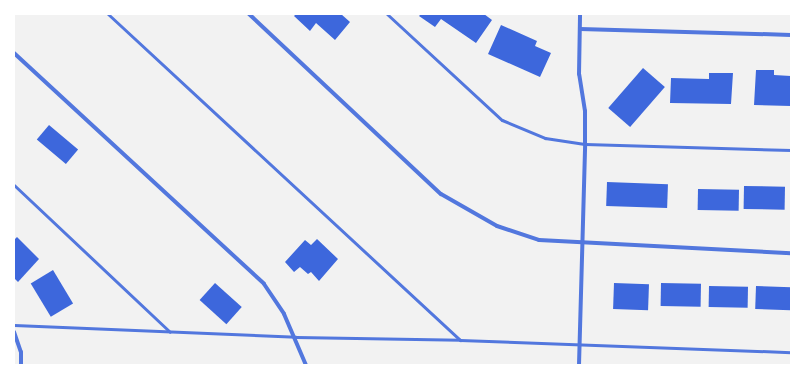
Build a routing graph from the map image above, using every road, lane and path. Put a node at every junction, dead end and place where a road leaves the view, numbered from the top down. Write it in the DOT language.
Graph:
graph roads {
  1 [pos="108,14"];
  2 [pos="249,14"];
  3 [pos="388,14"];
  4 [pos="580,14"];
  5 [pos="580,29"];
  6 [pos="791,35"];
  7 [pos="14,53"];
  8 [pos="585,144"];
  9 [pos="791,150"];
  10 [pos="14,185"];
  11 [pos="582,243"];
  12 [pos="791,253"];
  13 [pos="14,325"];
  14 [pos="14,332"];
  15 [pos="170,332"];
  16 [pos="296,337"];
  17 [pos="460,340"];
  18 [pos="580,346"];
  19 [pos="791,352"];
  20 [pos="21,365"];
  21 [pos="306,365"];
  22 [pos="579,365"];
  1 -- 17 [label="lane"];
  2 -- 11 [label="street"];
  3 -- 8 [label="lane"];
  4 -- 5 [label="street"];
  5 -- 6 [label="street"];
  5 -- 8 [label="street"];
  7 -- 16 [label="street"];
  8 -- 9 [label="lane"];
  8 -- 11 [label="street"];
  10 -- 15 [label="lane"];
  11 -- 12 [label="street"];
  11 -- 18 [label="street"];
  13 -- 15 [label="lane"];
  14 -- 20 [label="street"];
  15 -- 16 [label="lane"];
  16 -- 17 [label="lane"];
  16 -- 21 [label="street"];
  17 -- 18 [label="lane"];
  18 -- 19 [label="lane"];
  18 -- 22 [label="street"];
}
